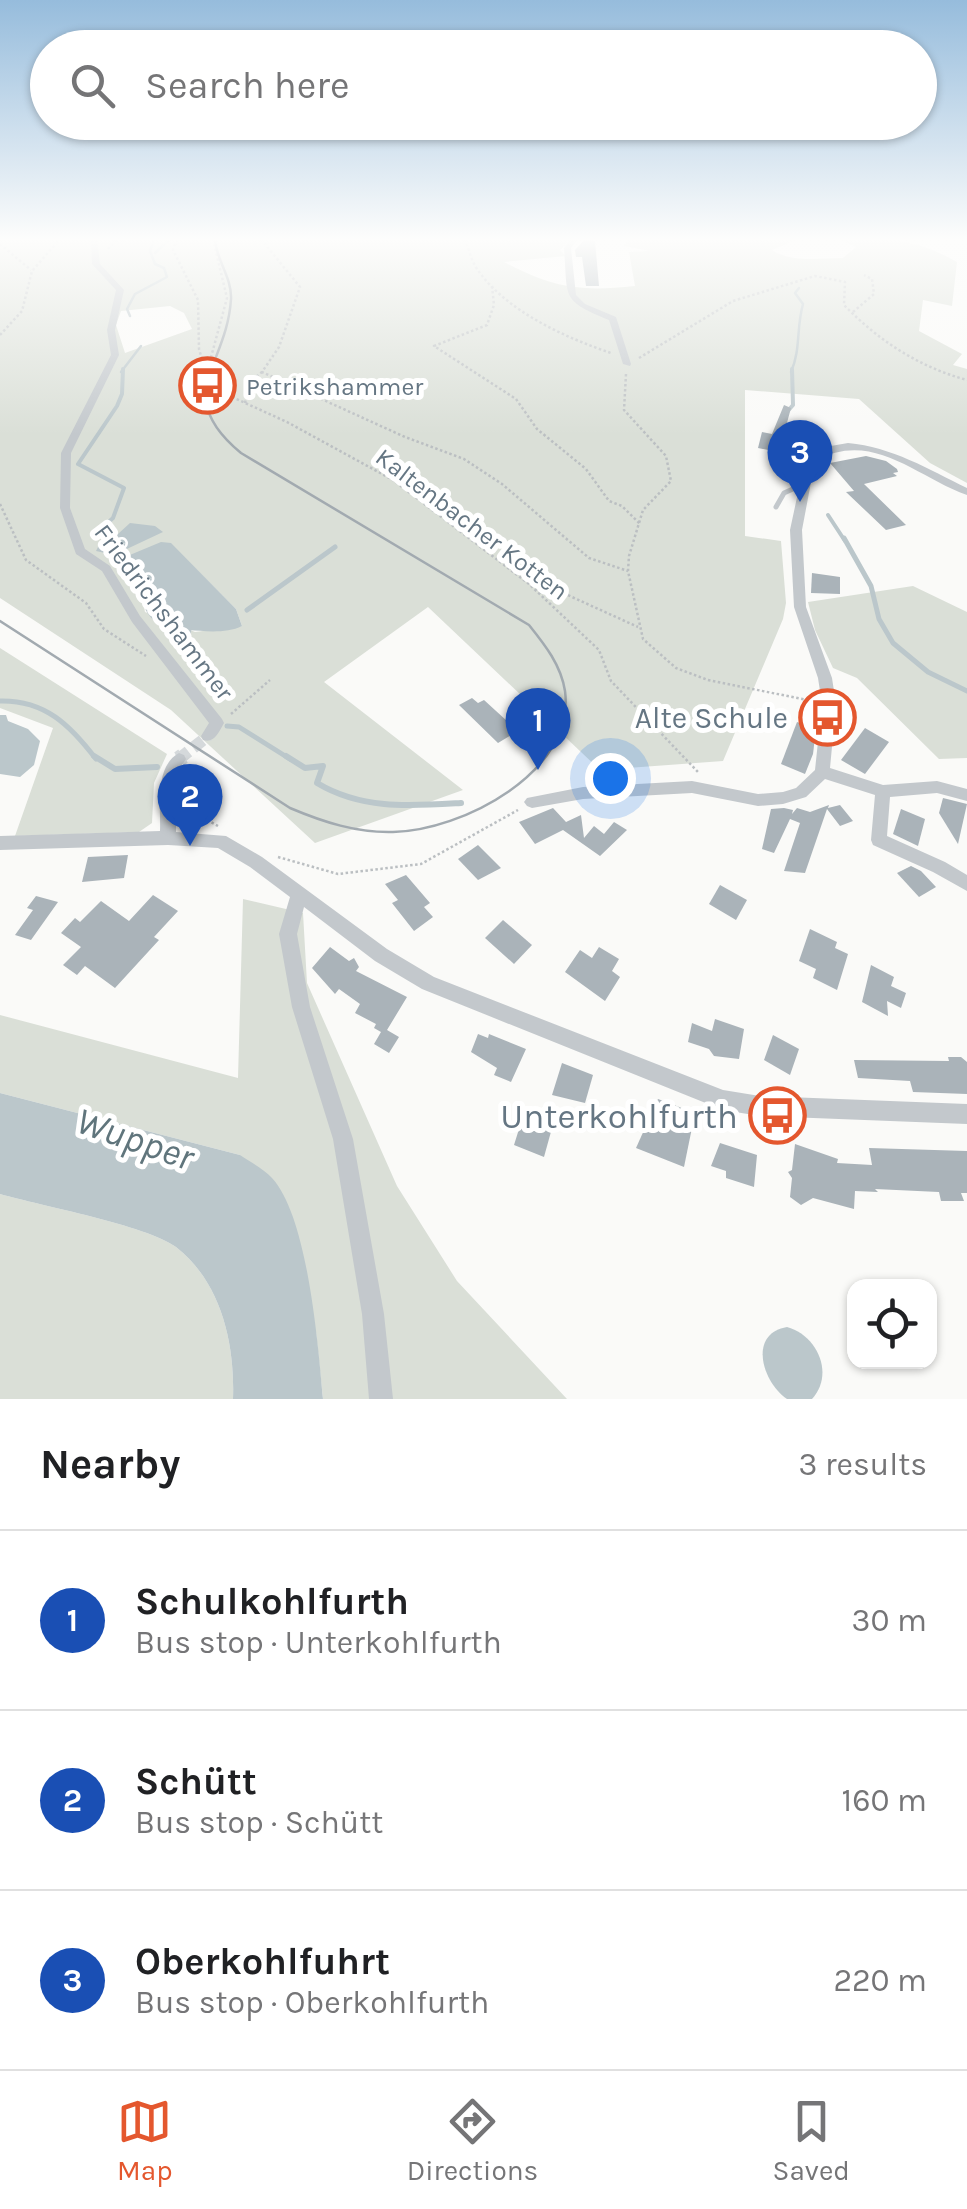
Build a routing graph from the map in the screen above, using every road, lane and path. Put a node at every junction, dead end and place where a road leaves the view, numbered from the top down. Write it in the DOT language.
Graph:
graph roads {
  1 [pos="24,304"];
  2 [pos="117,304"];
  3 [pos="198,304"];
  4 [pos="226,304"];
  5 [pos="294,304"];
  6 [pos="494,304"];
  7 [pos="518,304"];
  8 [pos="580,304"];
  9 [pos="728,304"];
  10 [pos="844,304"];
  11 [pos="863,304"];
  12 [pos="852,314"];
  13 [pos="0,335"];
  14 [pos="627,360"];
  15 [pos="262,372"];
  16 [pos="206,373"];
  17 [pos="967,380"];
  18 [pos="245,404"];
  19 [pos="806,483"];
  20 [pos="967,492"];
  21 [pos="0,504"];
  22 [pos="776,507"];
  23 [pos="640,524"];
  24 [pos="628,571"];
  25 [pos="529,584"];
  26 [pos="639,628"];
  27 [pos="153,640"];
  28 [pos="270,680"];
  29 [pos="828,704"];
  30 [pos="213,730"];
  31 [pos="179,759"];
  32 [pos="698,772"];
  33 [pos="822,772"];
  34 [pos="883,791"];
  35 [pos="967,795"];
  36 [pos="532,802"];
  37 [pos="168,838"];
  38 [pos="0,843"];
  39 [pos="270,854"];
  40 [pos="967,884"];
  41 [pos="300,895"];
  42 [pos="967,1114"];
  43 [pos="381,1399"];
  1 -- 13 [label="path"];
  2 -- 27 [label="street, Friedrichshammer"];
  3 -- 16 [label="path"];
  4 -- 16 [label="path"];
  5 -- 15 [label="path"];
  6 -- 23 [label="path"];
  7 -- 14 [label="path"];
  8 -- 14 [label="street"];
  9 -- 14 [label="path"];
  10 -- 12 [label="path"];
  11 -- 12 [label="path"];
  12 -- 17 [label="path"];
  14 -- 23 [label="path"];
  15 -- 18 [label="path"];
  15 -- 24 [label="path"];
  16 -- 18 [label="path, Kaltenbacher Kotten"];
  18 -- 25 [label="path, Kaltenbacher Kotten"];
  19 -- 20 [label="street"];
  19 -- 22 [label="lane"];
  19 -- 29 [label="street"];
  21 -- 27 [label="path"];
  23 -- 24 [label="path"];
  24 -- 26 [label="path"];
  25 -- 26 [label="path"];
  25 -- 32 [label="path, Kaltenbacher Kotten"];
  26 -- 29 [label="path"];
  27 -- 30 [label="street, Friedrichshammer"];
  28 -- 30 [label="path"];
  29 -- 33 [label="street"];
  31 -- 37 [label="street"];
  33 -- 34 [label="street"];
  33 -- 36 [label="street"];
  34 -- 35 [label="street"];
  34 -- 40 [label="street"];
  36 -- 39 [label="path"];
  37 -- 38 [label="street"];
  37 -- 41 [label="street"];
  41 -- 42 [label="street"];
  41 -- 43 [label="street"];
}
